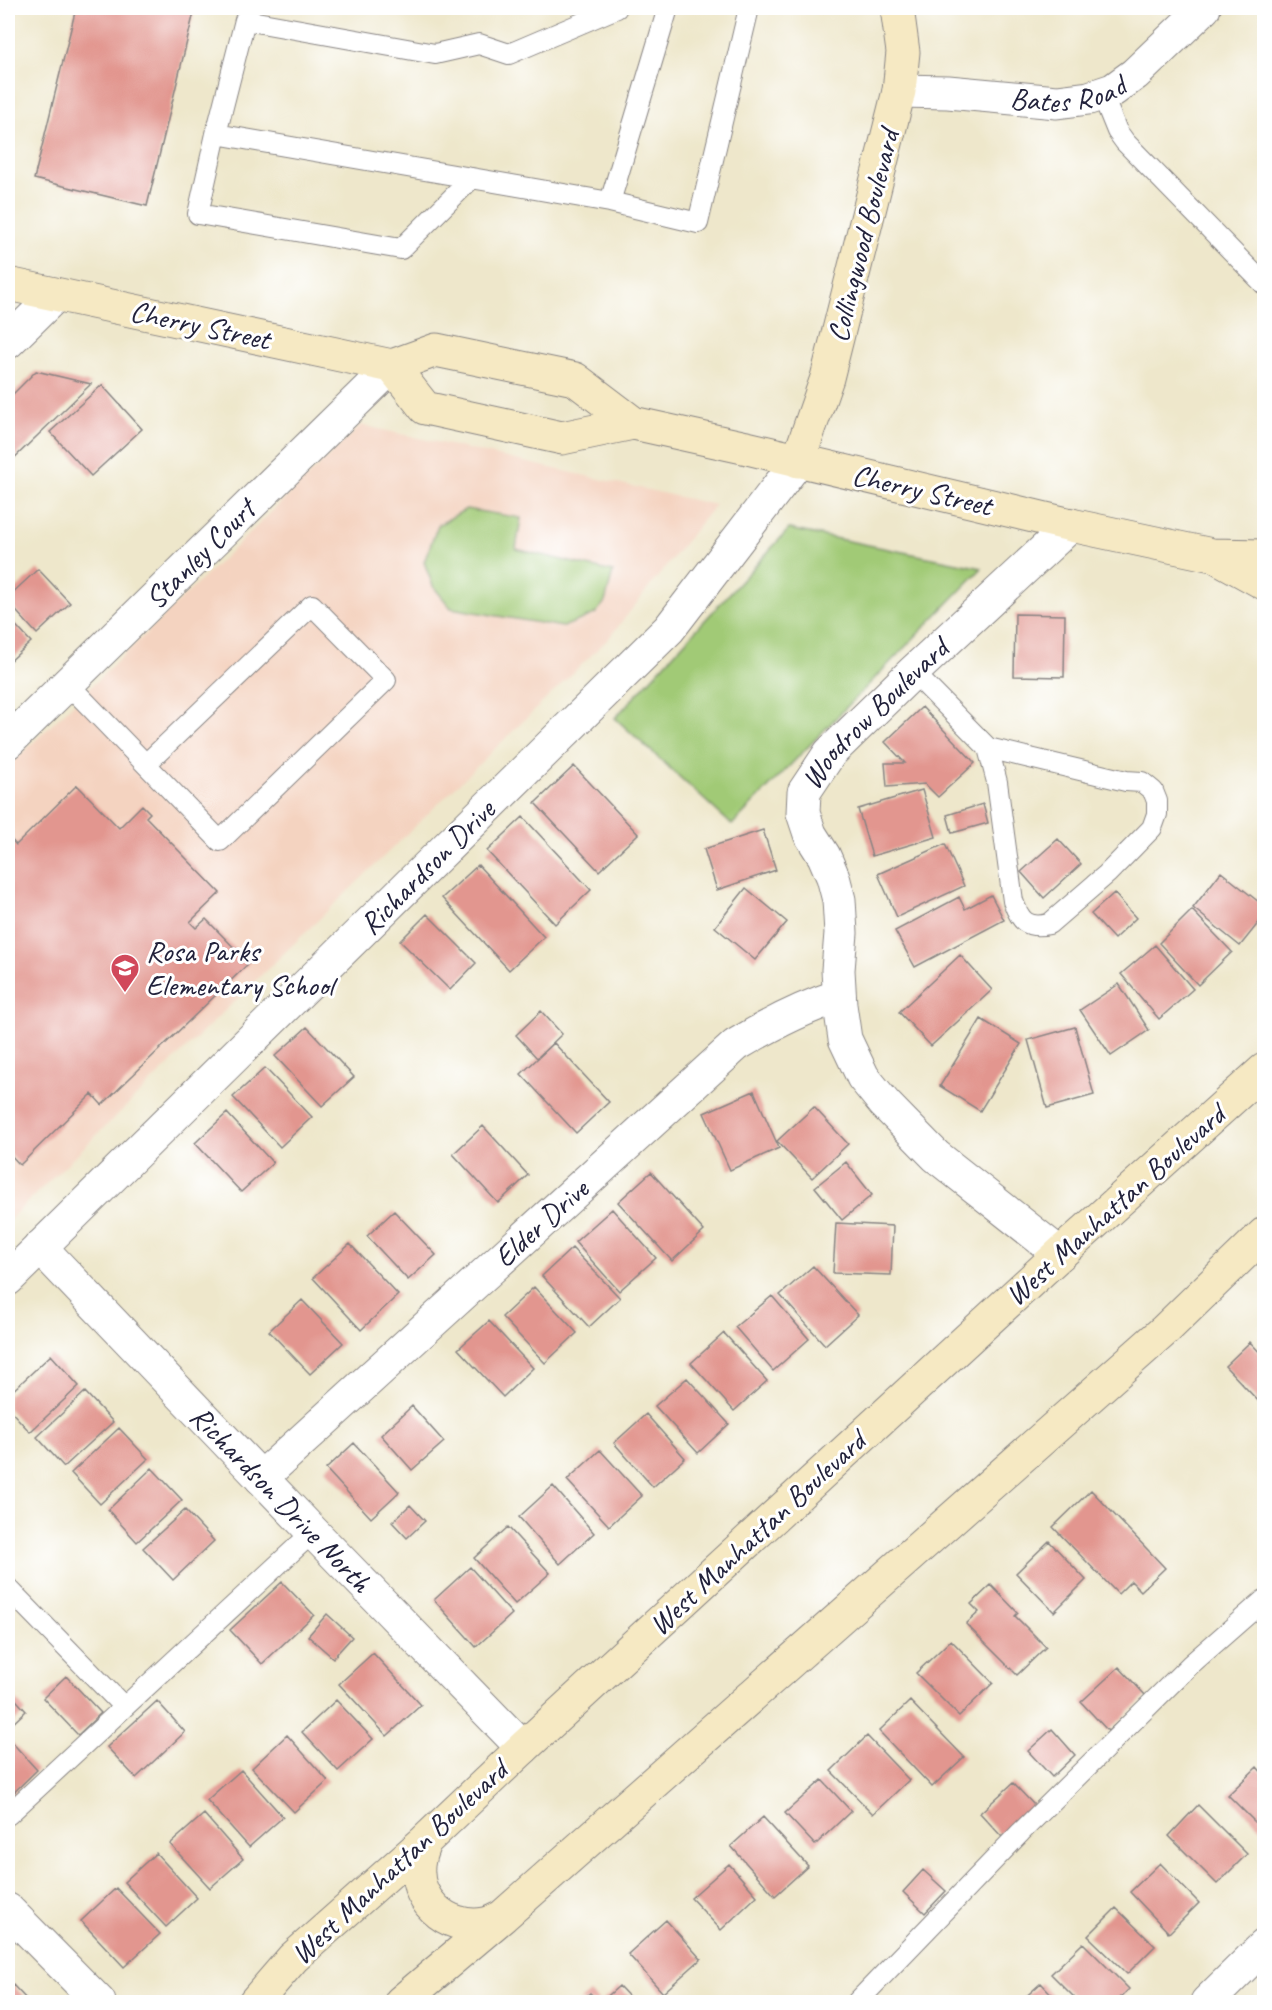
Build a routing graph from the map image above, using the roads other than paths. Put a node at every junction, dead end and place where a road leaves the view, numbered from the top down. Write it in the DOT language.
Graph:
graph roads {
  1 [pos="617,8"];
  2 [pos="668,8"];
  3 [pos="749,8"];
  4 [pos="897,8"];
  5 [pos="1204,8"];
  6 [pos="899,91"];
  7 [pos="1102,94"];
  8 [pos="216,134"];
  9 [pos="472,178"];
  10 [pos="610,202"];
  11 [pos="8,284"];
  12 [pos="1264,284"];
  13 [pos="56,295"];
  14 [pos="8,342"];
  15 [pos="392,366"];
  16 [pos="633,423"];
  17 [pos="798,461"];
  18 [pos="1071,525"];
  19 [pos="1212,555"];
  20 [pos="1264,556"];
  21 [pos="1264,583"];
  22 [pos="913,672"];
  23 [pos="68,684"];
  24 [pos="8,742"];
  25 [pos="988,748"];
  26 [pos="146,764"];
  27 [pos="839,996"];
  28 [pos="1264,1070"];
  29 [pos="1264,1234"];
  30 [pos="40,1247"];
  31 [pos="1060,1254"];
  32 [pos="8,1280"];
  33 [pos="261,1478"];
  34 [pos="313,1532"];
  35 [pos="8,1588"];
  36 [pos="1264,1600"];
  37 [pos="124,1707"];
  38 [pos="523,1748"];
  39 [pos="8,1815"];
  40 [pos="425,1841"];
  41 [pos="8,1910"];
  42 [pos="503,1916"];
  43 [pos="1264,1946"];
  44 [pos="99,2002"];
  45 [pos="255,2002"];
  46 [pos="401,2002"];
  47 [pos="857,2002"];
  48 [pos="1208,2002"];
  1 -- 8 [label="lane"];
  2 -- 10 [label="lane"];
  3 -- 10 [label="lane"];
  4 -- 6 [label="main road, Collingwood Boulevard"];
  5 -- 7 [label="street, Bates Road"];
  6 -- 7 [label="street, Bates Road"];
  6 -- 17 [label="main road, Collingwood Boulevard"];
  7 -- 12 [label="lane"];
  8 -- 9 [label="lane"];
  8 -- 9 [label="lane"];
  9 -- 10 [label="lane"];
  11 -- 13 [label="main road, Cherry Street"];
  13 -- 14 [label="street"];
  13 -- 15 [label="main road, Cherry Street"];
  15 -- 16 [label="main road, Cherry Street"];
  15 -- 16 [label="main road, Cherry Street"];
  15 -- 23 [label="street, Stanley Court"];
  16 -- 17 [label="main road, Cherry Street"];
  17 -- 18 [label="main road, Cherry Street"];
  17 -- 30 [label="street, Richardson Drive"];
  18 -- 19 [label="main road, Cherry Street"];
  18 -- 22 [label="street, Woodrow Boulevard"];
  19 -- 20 [label="main road, Cherry Street"];
  19 -- 21 [label="main road, Cherry Street"];
  22 -- 25 [label="lane"];
  22 -- 27 [label="street, Woodrow Boulevard"];
  23 -- 24 [label="street, Stanley Court"];
  23 -- 26 [label="lane"];
  25 -- 25 [label="lane"];
  26 -- 26 [label="lane"];
  27 -- 31 [label="street, Woodrow Boulevard"];
  27 -- 33 [label="street, Elder Drive"];
  28 -- 31 [label="main road, West Manhattan Boulevard"];
  29 -- 42 [label="main road"];
  30 -- 32 [label="street, Richardson Drive"];
  30 -- 33 [label="street, Richardson Drive North"];
  31 -- 38 [label="main road, West Manhattan Boulevard"];
  33 -- 34 [label="street, Richardson Drive North"];
  34 -- 37 [label="lane"];
  34 -- 38 [label="street, Richardson Drive North"];
  35 -- 37 [label="lane"];
  36 -- 47 [label="lane"];
  37 -- 39 [label="lane"];
  38 -- 40 [label="main road, West Manhattan Boulevard"];
  40 -- 42 [label="main road"];
  40 -- 45 [label="main road, West Manhattan Boulevard"];
  41 -- 44 [label="street"];
  42 -- 46 [label="main road"];
  43 -- 48 [label="street"];
}
